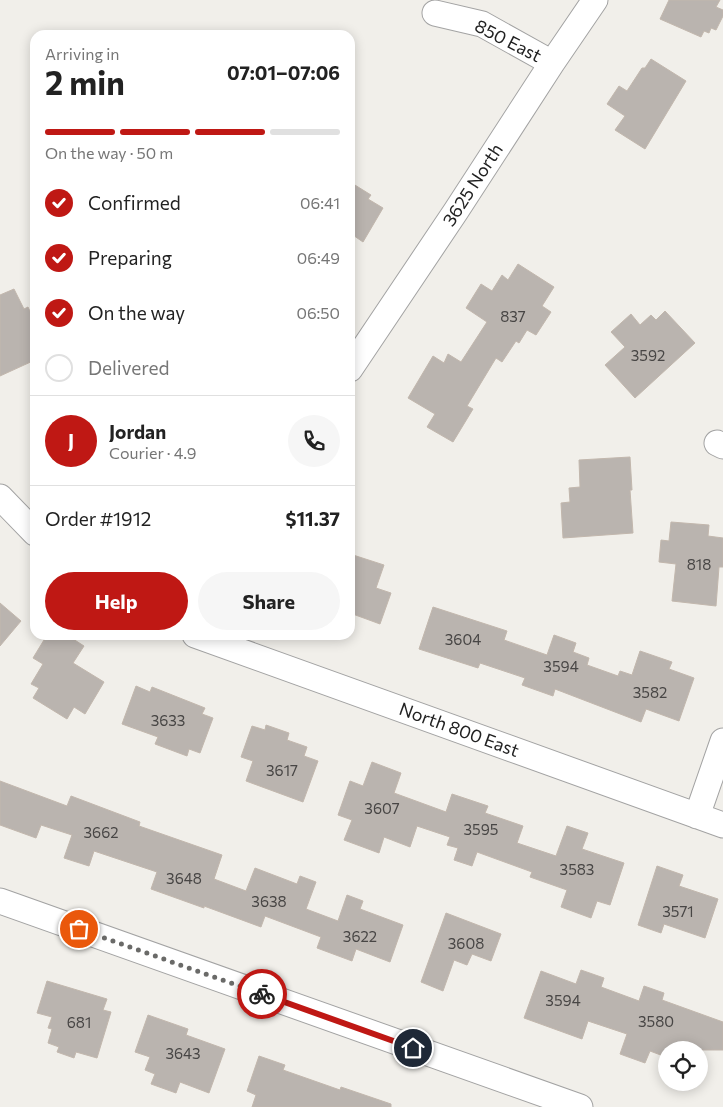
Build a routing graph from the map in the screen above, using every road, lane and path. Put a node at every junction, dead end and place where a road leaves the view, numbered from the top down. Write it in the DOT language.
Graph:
graph roads {
  1 [pos="595,0"];
  2 [pos="435,12"];
  3 [pos="552,63"];
  4 [pos="355,361"];
  5 [pos="0,497"];
  6 [pos="30,528"];
  7 [pos="224,640"];
  8 [pos="723,741"];
  9 [pos="697,816"];
  10 [pos="723,825"];
  11 [pos="2,908"];
  12 [pos="580,1107"];
  1 -- 3 [label="street, 3625 North"];
  2 -- 3 [label="street, 850 East"];
  3 -- 4 [label="street, 3625 North"];
  5 -- 6 [label="street"];
  7 -- 9 [label="street, North 800 East"];
  8 -- 9 [label="street"];
  9 -- 10 [label="street, North 800 East"];
  11 -- 12 [label="street"];
}
